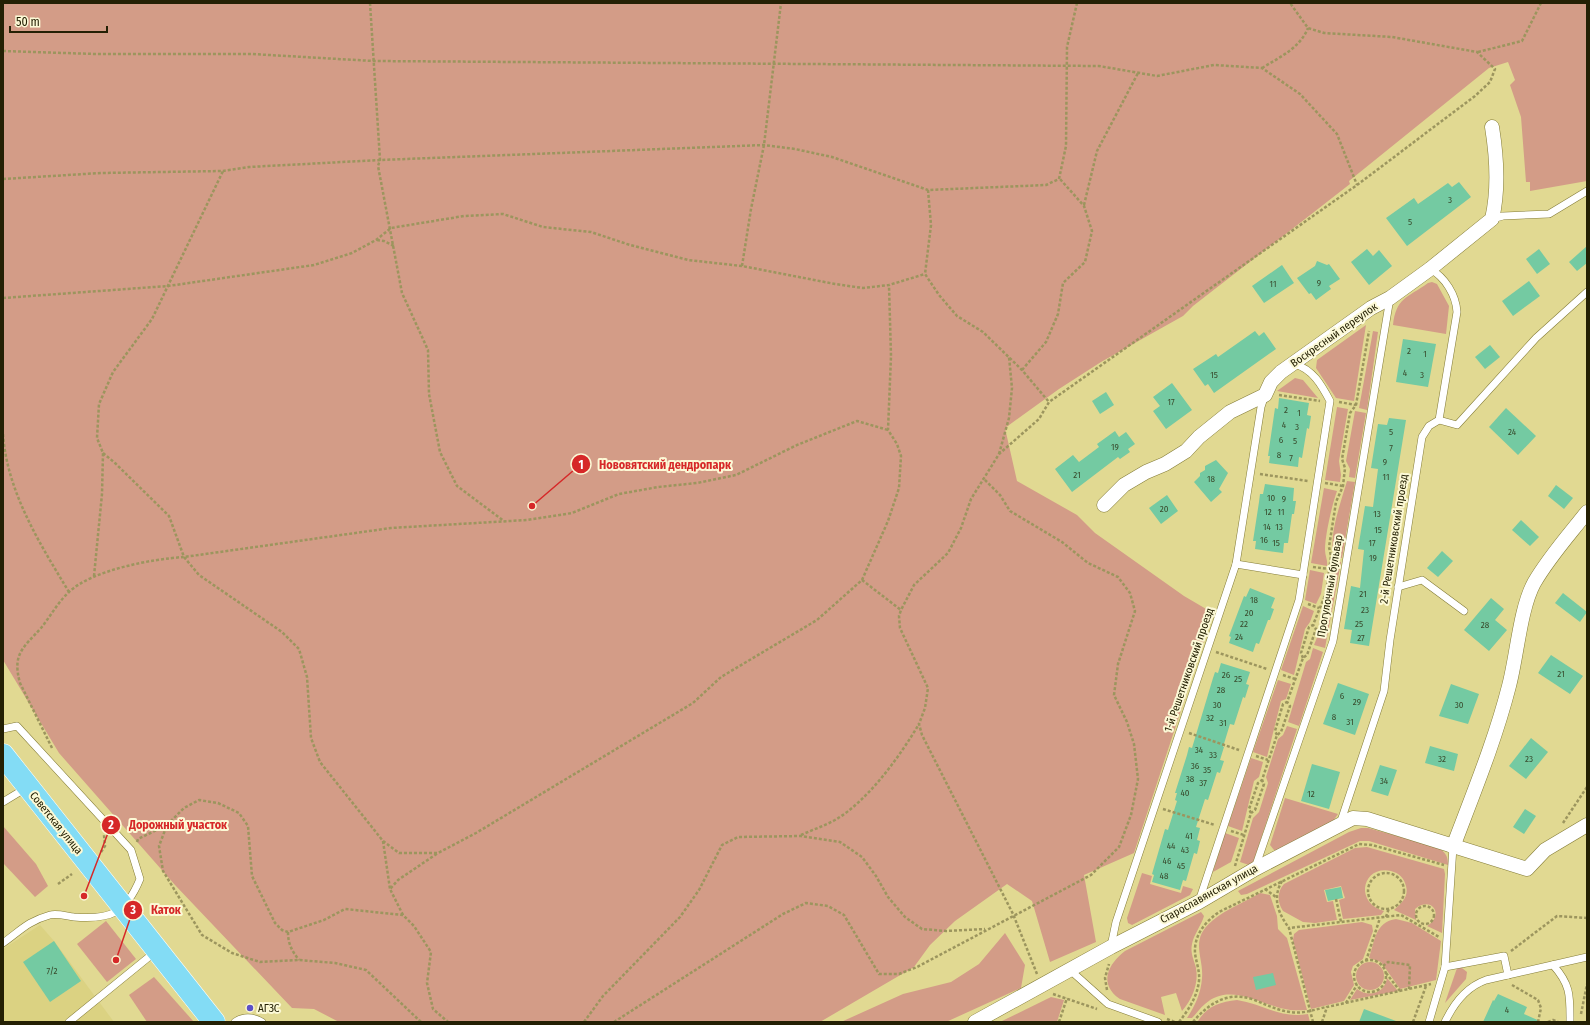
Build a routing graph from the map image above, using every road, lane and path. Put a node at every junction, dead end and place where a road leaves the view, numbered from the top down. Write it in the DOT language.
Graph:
graph roads {
  1 [pos="370,3"];
  2 [pos="781,3"];
  3 [pos="1077,3"];
  4 [pos="1290,3"];
  5 [pos="1541,3"];
  6 [pos="1308,28"];
  7 [pos="3,51"];
  8 [pos="1477,52"];
  9 [pos="373,61"];
  10 [pos="773,64"];
  11 [pos="1067,66"];
  12 [pos="1262,68"];
  13 [pos="1138,73"];
  14 [pos="1492,127"];
  15 [pos="764,145"];
  16 [pos="380,160"];
  17 [pos="223,171"];
  18 [pos="3,179"];
  19 [pos="1060,179"];
  20 [pos="1357,185"];
  21 [pos="928,190"];
  22 [pos="1587,191"];
  23 [pos="1084,206"];
  24 [pos="1492,219"];
  25 [pos="391,228"];
  26 [pos="376,240"];
  27 [pos="394,246"];
  28 [pos="742,266"];
  29 [pos="1430,269"];
  30 [pos="925,274"];
  31 [pos="889,285"];
  32 [pos="168,286"];
  33 [pos="1587,292"];
  34 [pos="3,298"];
  35 [pos="1390,298"];
  36 [pos="1368,331"];
  37 [pos="1009,357"];
  38 [pos="1295,364"];
  39 [pos="1022,370"];
  40 [pos="1272,395"];
  41 [pos="1319,395"];
  42 [pos="1049,402"];
  43 [pos="1325,402"];
  44 [pos="1356,405"];
  45 [pos="1439,420"];
  46 [pos="888,430"];
  47 [pos="3,434"];
  48 [pos="103,453"];
  49 [pos="999,454"];
  50 [pos="1251,472"];
  51 [pos="983,478"];
  52 [pos="1318,482"];
  53 [pos="1342,486"];
  54 [pos="1104,505"];
  55 [pos="1587,512"];
  56 [pos="505,521"];
  57 [pos="184,557"];
  58 [pos="1236,564"];
  59 [pos="1305,565"];
  60 [pos="1329,569"];
  61 [pos="1304,574"];
  62 [pos="94,576"];
  63 [pos="862,580"];
  64 [pos="1398,587"];
  65 [pos="69,592"];
  66 [pos="900,608"];
  67 [pos="1464,611"];
  68 [pos="1313,625"];
  69 [pos="1218,644"];
  70 [pos="1207,649"];
  71 [pos="1215,652"];
  72 [pos="1303,658"];
  73 [pos="1212,659"];
  74 [pos="1270,663"];
  75 [pos="1271,671"];
  76 [pos="1266,677"];
  77 [pos="1296,679"];
  78 [pos="1287,702"];
  79 [pos="919,724"];
  80 [pos="1190,725"];
  81 [pos="3,729"];
  82 [pos="1187,732"];
  83 [pos="1277,734"];
  84 [pos="1185,739"];
  85 [pos="53,751"];
  86 [pos="1248,753"];
  87 [pos="3,755"];
  88 [pos="1268,760"];
  89 [pos="1262,780"];
  90 [pos="28,787"];
  91 [pos="1587,787"];
  92 [pos="1164,801"];
  93 [pos="3,802"];
  94 [pos="1161,808"];
  95 [pos="1251,813"];
  96 [pos="1159,815"];
  97 [pos="1219,818"];
  98 [pos="1340,824"];
  99 [pos="1562,824"];
  100 [pos="167,825"];
  101 [pos="1587,825"];
  102 [pos="1219,827"];
  103 [pos="102,831"];
  104 [pos="1214,833"];
  105 [pos="1244,835"];
  106 [pos="801,836"];
  107 [pos="383,841"];
  108 [pos="1453,846"];
  109 [pos="131,850"];
  110 [pos="438,853"];
  111 [pos="100,854"];
  112 [pos="1447,868"];
  113 [pos="1255,869"];
  114 [pos="72,874"];
  115 [pos="1282,881"];
  116 [pos="1230,883"];
  117 [pos="58,884"];
  118 [pos="390,889"];
  119 [pos="1265,889"];
  120 [pos="1276,898"];
  121 [pos="1336,899"];
  122 [pos="1199,902"];
  123 [pos="124,907"];
  124 [pos="1388,908"];
  125 [pos="1013,914"];
  126 [pos="403,915"];
  127 [pos="1386,917"];
  128 [pos="1380,918"];
  129 [pos="1587,918"];
  130 [pos="1341,922"];
  131 [pos="1421,924"];
  132 [pos="1289,928"];
  133 [pos="987,929"];
  134 [pos="288,932"];
  135 [pos="1447,942"];
  136 [pos="3,943"];
  137 [pos="158,950"];
  138 [pos="1112,952"];
  139 [pos="1504,956"];
  140 [pos="1587,957"];
  141 [pos="299,960"];
  142 [pos="1366,961"];
  143 [pos="1553,965"];
  144 [pos="1383,966"];
  145 [pos="1445,967"];
  146 [pos="1070,970"];
  147 [pos="1386,973"];
  148 [pos="1508,975"];
  149 [pos="1437,981"];
  150 [pos="1508,984"];
  151 [pos="1587,984"];
  152 [pos="1357,985"];
  153 [pos="1426,986"];
  154 [pos="1045,990"];
  155 [pos="1409,990"];
  156 [pos="1400,992"];
  157 [pos="1110,995"];
  158 [pos="1068,998"];
  159 [pos="1346,1003"];
  160 [pos="1327,1007"];
  161 [pos="1101,1010"];
  162 [pos="1310,1011"];
  163 [pos="1580,1015"];
  164 [pos="1155,1020"];
  165 [pos="69,1022"];
  166 [pos="214,1022"];
  167 [pos="235,1022"];
  168 [pos="262,1022"];
  169 [pos="421,1022"];
  170 [pos="448,1022"];
  171 [pos="584,1022"];
  172 [pos="614,1022"];
  173 [pos="975,1022"];
  174 [pos="1059,1022"];
  175 [pos="1175,1022"];
  176 [pos="1179,1022"];
  177 [pos="1193,1022"];
  178 [pos="1313,1022"];
  179 [pos="1322,1022"];
  180 [pos="1413,1022"];
  181 [pos="1429,1022"];
  182 [pos="1445,1022"];
  183 [pos="1539,1022"];
  184 [pos="1548,1022"];
  185 [pos="1558,1022"];
  186 [pos="1570,1022"];
  1 -- 9 [label="path"];
  2 -- 10 [label="path"];
  3 -- 11 [label="path"];
  4 -- 6 [label="path"];
  5 -- 8 [label="path"];
  6 -- 8 [label="path"];
  6 -- 12 [label="path"];
  7 -- 9 [label="path"];
  8 -- 20 [label="path"];
  9 -- 10 [label="path"];
  9 -- 16 [label="path"];
  10 -- 11 [label="path"];
  10 -- 15 [label="path"];
  11 -- 13 [label="path"];
  11 -- 19 [label="path"];
  12 -- 13 [label="path"];
  12 -- 20 [label="path"];
  13 -- 23 [label="path"];
  14 -- 24 [label="street"];
  15 -- 16 [label="path"];
  15 -- 21 [label="path"];
  15 -- 28 [label="path"];
  16 -- 17 [label="path"];
  16 -- 25 [label="path"];
  17 -- 18 [label="path"];
  17 -- 32 [label="path"];
  19 -- 21 [label="path"];
  19 -- 23 [label="path"];
  20 -- 42 [label="path"];
  21 -- 30 [label="path"];
  22 -- 24 [label="lane"];
  23 -- 39 [label="path"];
  24 -- 29 [label="street, Воскресный переулок"];
  25 -- 26 [label="path"];
  25 -- 27 [label="path"];
  25 -- 28 [label="path"];
  26 -- 27 [label="path"];
  26 -- 32 [label="path"];
  27 -- 56 [label="path"];
  28 -- 31 [label="path"];
  29 -- 35 [label="street, Воскресный переулок"];
  29 -- 45 [label="lane"];
  30 -- 31 [label="path"];
  30 -- 37 [label="path"];
  31 -- 46 [label="path"];
  32 -- 34 [label="path"];
  32 -- 48 [label="path"];
  33 -- 45 [label="lane"];
  35 -- 38 [label="street, Воскресный переулок"];
  35 -- 113 [label="lane, Прогулочный бульвар"];
  36 -- 44 [label="path, Прогулочный бульвар"];
  37 -- 39 [label="path"];
  37 -- 49 [label="path"];
  38 -- 40 [label="street, Воскресный переулок"];
  38 -- 43 [label="lane"];
  39 -- 42 [label="path"];
  40 -- 43 [label="path"];
  40 -- 50 [label="lane, 1-й Решетниковский проезд"];
  40 -- 54 [label="street"];
  41 -- 43 [label="path"];
  42 -- 49 [label="path"];
  43 -- 44 [label="path"];
  43 -- 52 [label="lane"];
  44 -- 53 [label="path, Прогулочный бульвар"];
  45 -- 64 [label="lane, 2-й Решетниковский проезд"];
  46 -- 56 [label="path"];
  46 -- 63 [label="path"];
  47 -- 65 [label="path"];
  48 -- 57 [label="path"];
  48 -- 62 [label="path"];
  49 -- 51 [label="path"];
  50 -- 52 [label="path"];
  50 -- 58 [label="lane, 1-й Решетниковский проезд"];
  51 -- 66 [label="path"];
  51 -- 125 [label="path"];
  52 -- 53 [label="path"];
  52 -- 59 [label="lane"];
  53 -- 60 [label="path, Прогулочный бульвар"];
  55 -- 108 [label="street"];
  56 -- 57 [label="path"];
  57 -- 62 [label="path"];
  57 -- 107 [label="path"];
  58 -- 61 [label="lane"];
  58 -- 70 [label="lane, 1-й Решетниковский проезд"];
  59 -- 60 [label="path"];
  59 -- 61 [label="lane"];
  60 -- 68 [label="path, Прогулочный бульвар"];
  61 -- 75 [label="lane"];
  62 -- 65 [label="path"];
  63 -- 66 [label="path"];
  63 -- 110 [label="path"];
  64 -- 67 [label="lane"];
  64 -- 98 [label="lane, 2-й Решетниковский проезд"];
  65 -- 85 [label="path"];
  66 -- 79 [label="path"];
  68 -- 72 [label="path, Прогулочный бульвар"];
  68 -- 72 [label="path, Прогулочный бульвар"];
  69 -- 71 [label="path"];
  70 -- 71 [label="path"];
  70 -- 138 [label="lane, 1-й Решетниковский проезд"];
  71 -- 73 [label="path"];
  71 -- 75 [label="path"];
  72 -- 77 [label="path, Прогулочный бульвар"];
  74 -- 75 [label="path"];
  75 -- 76 [label="path"];
  75 -- 77 [label="path"];
  75 -- 86 [label="lane"];
  77 -- 78 [label="path, Прогулочный бульвар"];
  78 -- 83 [label="path, Прогулочный бульвар"];
  78 -- 83 [label="path, Прогулочный бульвар"];
  79 -- 106 [label="path"];
  79 -- 125 [label="path"];
  80 -- 82 [label="path"];
  81 -- 109 [label="lane"];
  82 -- 84 [label="path"];
  82 -- 86 [label="path"];
  83 -- 88 [label="path, Прогулочный бульвар"];
  86 -- 88 [label="path"];
  86 -- 102 [label="lane"];
  87 -- 90 [label="main road, Советская улица"];
  88 -- 89 [label="path, Прогулочный бульвар"];
  89 -- 95 [label="path, Прогулочный бульвар"];
  89 -- 95 [label="path, Прогулочный бульвар"];
  90 -- 93 [label="lane"];
  90 -- 123 [label="main road, Советская улица"];
  91 -- 99 [label="path"];
  92 -- 94 [label="path"];
  94 -- 96 [label="path"];
  94 -- 102 [label="path"];
  95 -- 105 [label="path, Прогулочный бульвар"];
  97 -- 102 [label="path"];
  98 -- 108 [label="street, Старославянская улица"];
  98 -- 113 [label="street, Старославянская улица"];
  100 -- 109 [label="path"];
  100 -- 134 [label="path"];
  100 -- 141 [label="path"];
  101 -- 108 [label="street, Старославянская улица"];
  102 -- 104 [label="path"];
  102 -- 105 [label="path"];
  102 -- 122 [label="lane"];
  103 -- 111 [label="path"];
  105 -- 116 [label="path, Прогулочный бульвар"];
  106 -- 133 [label="path"];
  106 -- 171 [label="path"];
  107 -- 110 [label="path"];
  107 -- 118 [label="path"];
  108 -- 135 [label="lane"];
  109 -- 123 [label="lane"];
  110 -- 118 [label="path"];
  112 -- 115 [label="path"];
  113 -- 116 [label="street, Старославянская улица"];
  114 -- 117 [label="path"];
  115 -- 119 [label="path"];
  115 -- 120 [label="path"];
  116 -- 122 [label="street, Старославянская улица"];
  118 -- 126 [label="path"];
  119 -- 120 [label="path"];
  119 -- 176 [label="path"];
  120 -- 132 [label="path"];
  121 -- 130 [label="path"];
  122 -- 138 [label="street, Старославянская улица"];
  123 -- 136 [label="lane"];
  123 -- 137 [label="main road, Советская улица"];
  124 -- 124 [label="path"];
  124 -- 127 [label="path"];
  125 -- 133 [label="path"];
  125 -- 154 [label="path"];
  126 -- 134 [label="path"];
  126 -- 170 [label="path"];
  127 -- 128 [label="path"];
  127 -- 131 [label="path"];
  128 -- 130 [label="path"];
  128 -- 142 [label="path"];
  129 -- 139 [label="path"];
  130 -- 132 [label="path"];
  131 -- 131 [label="path"];
  131 -- 135 [label="path"];
  132 -- 162 [label="path"];
  133 -- 172 [label="path"];
  134 -- 141 [label="path"];
  135 -- 145 [label="lane"];
  137 -- 165 [label="lane"];
  137 -- 166 [label="main road, Советская улица"];
  138 -- 146 [label="street, Старославянская улица"];
  138 -- 157 [label="path"];
  139 -- 145 [label="lane"];
  139 -- 148 [label="lane"];
  140 -- 143 [label="lane"];
  141 -- 169 [label="path"];
  142 -- 144 [label="path"];
  142 -- 152 [label="path"];
  143 -- 148 [label="lane"];
  143 -- 186 [label="lane"];
  144 -- 147 [label="path"];
  144 -- 155 [label="path"];
  145 -- 181 [label="lane"];
  146 -- 154 [label="street, Старославянская улица"];
  146 -- 164 [label="lane"];
  147 -- 152 [label="path"];
  147 -- 156 [label="path"];
  148 -- 182 [label="lane"];
  149 -- 153 [label="path"];
  150 -- 183 [label="path"];
  151 -- 163 [label="path"];
  152 -- 159 [label="path"];
  153 -- 155 [label="path"];
  153 -- 180 [label="path"];
  154 -- 158 [label="path"];
  154 -- 173 [label="street, Старославянская улица"];
  155 -- 156 [label="path"];
  156 -- 159 [label="path"];
  158 -- 161 [label="path"];
  158 -- 174 [label="path"];
  159 -- 160 [label="path"];
  160 -- 162 [label="path"];
  160 -- 179 [label="path"];
  162 -- 177 [label="path"];
  162 -- 178 [label="path"];
  164 -- 175 [label="path"];
  167 -- 168 [label="lane"];
  184 -- 185 [label="path"];
}
